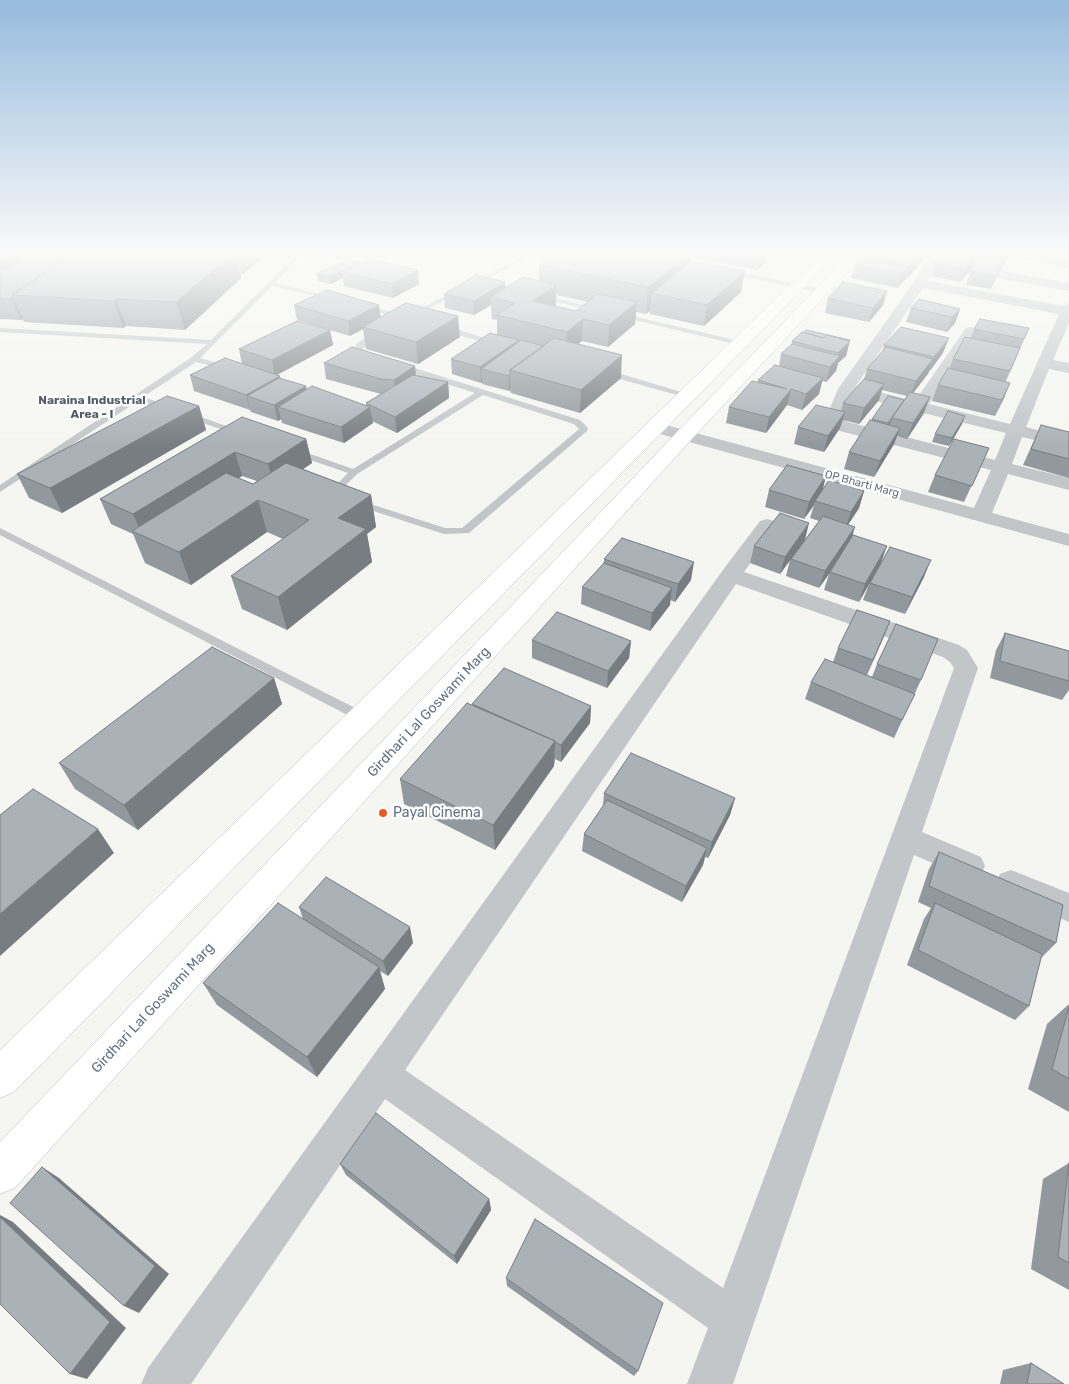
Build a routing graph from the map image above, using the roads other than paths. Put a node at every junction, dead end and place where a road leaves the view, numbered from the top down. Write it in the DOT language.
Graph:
graph roads {
  1 [pos="239,317"];
  2 [pos="401,317"];
  3 [pos="415,317"];
  4 [pos="625,317"];
  5 [pos="773,317"];
  6 [pos="786,317"];
  7 [pos="897,317"];
  8 [pos="1065,317"];
  9 [pos="411,319"];
  10 [pos="434,326"];
  11 [pos="0,330"];
  12 [pos="971,332"];
  13 [pos="213,342"];
  14 [pos="739,343"];
  15 [pos="509,346"];
  16 [pos="195,359"];
  17 [pos="1044,363"];
  18 [pos="1069,368"];
  19 [pos="594,369"];
  20 [pos="240,373"];
  21 [pos="846,390"];
  22 [pos="480,393"];
  23 [pos="687,395"];
  24 [pos="137,398"];
  25 [pos="919,407"];
  26 [pos="655,427"];
  27 [pos="1016,430"];
  28 [pos="251,436"];
  29 [pos="684,436"];
  30 [pos="1069,443"];
  31 [pos="288,449"];
  32 [pos="1001,466"];
  33 [pos="354,472"];
  34 [pos="1069,484"];
  35 [pos="0,489"];
  36 [pos="981,516"];
  37 [pos="767,525"];
  38 [pos="0,531"];
  39 [pos="1069,540"];
  40 [pos="731,575"];
  41 [pos="364,718"];
  42 [pos="904,838"];
  43 [pos="1069,908"];
  44 [pos="381,1075"];
  45 [pos="0,1078"];
  46 [pos="0,1173"];
  47 [pos="733,1320"];
  48 [pos="164,1384"];
  49 [pos="710,1384"];
  1 -- 13 [label="lane"];
  2 -- 9 [label="lane"];
  3 -- 9 [label="lane"];
  4 -- 14 [label="lane"];
  5 -- 14 [label="main road, Girdhari Lal Goswami Marg"];
  6 -- 29 [label="main road, Girdhari Lal Goswami Marg"];
  7 -- 21 [label="street"];
  8 -- 17 [label="street"];
  9 -- 22 [label="lane"];
  10 -- 15 [label="lane"];
  11 -- 13 [label="lane"];
  12 -- 25 [label="street"];
  13 -- 16 [label="lane"];
  14 -- 23 [label="main road, Girdhari Lal Goswami Marg"];
  16 -- 20 [label="lane"];
  16 -- 24 [label="lane"];
  17 -- 18 [label="street"];
  17 -- 27 [label="street"];
  19 -- 23 [label="lane"];
  21 -- 25 [label="street"];
  21 -- 32 [label="street"];
  22 -- 33 [label="lane"];
  22 -- 33 [label="lane"];
  23 -- 26 [label="main road, Girdhari Lal Goswami Marg"];
  24 -- 28 [label="lane"];
  24 -- 35 [label="lane"];
  25 -- 27 [label="street"];
  26 -- 29 [label="street, OP Bharti Marg"];
  26 -- 41 [label="main road, Girdhari Lal Goswami Marg"];
  27 -- 30 [label="street"];
  27 -- 32 [label="street"];
  29 -- 36 [label="street, OP Bharti Marg"];
  29 -- 46 [label="main road, Girdhari Lal Goswami Marg"];
  31 -- 33 [label="lane"];
  32 -- 34 [label="street"];
  32 -- 36 [label="street"];
  36 -- 39 [label="street, OP Bharti Marg"];
  37 -- 40 [label="street"];
  38 -- 41 [label="lane"];
  40 -- 42 [label="street"];
  40 -- 44 [label="street"];
  41 -- 45 [label="main road, Girdhari Lal Goswami Marg"];
  42 -- 43 [label="street"];
  42 -- 47 [label="street"];
  44 -- 47 [label="street"];
  44 -- 48 [label="street"];
  47 -- 49 [label="street"];
}
